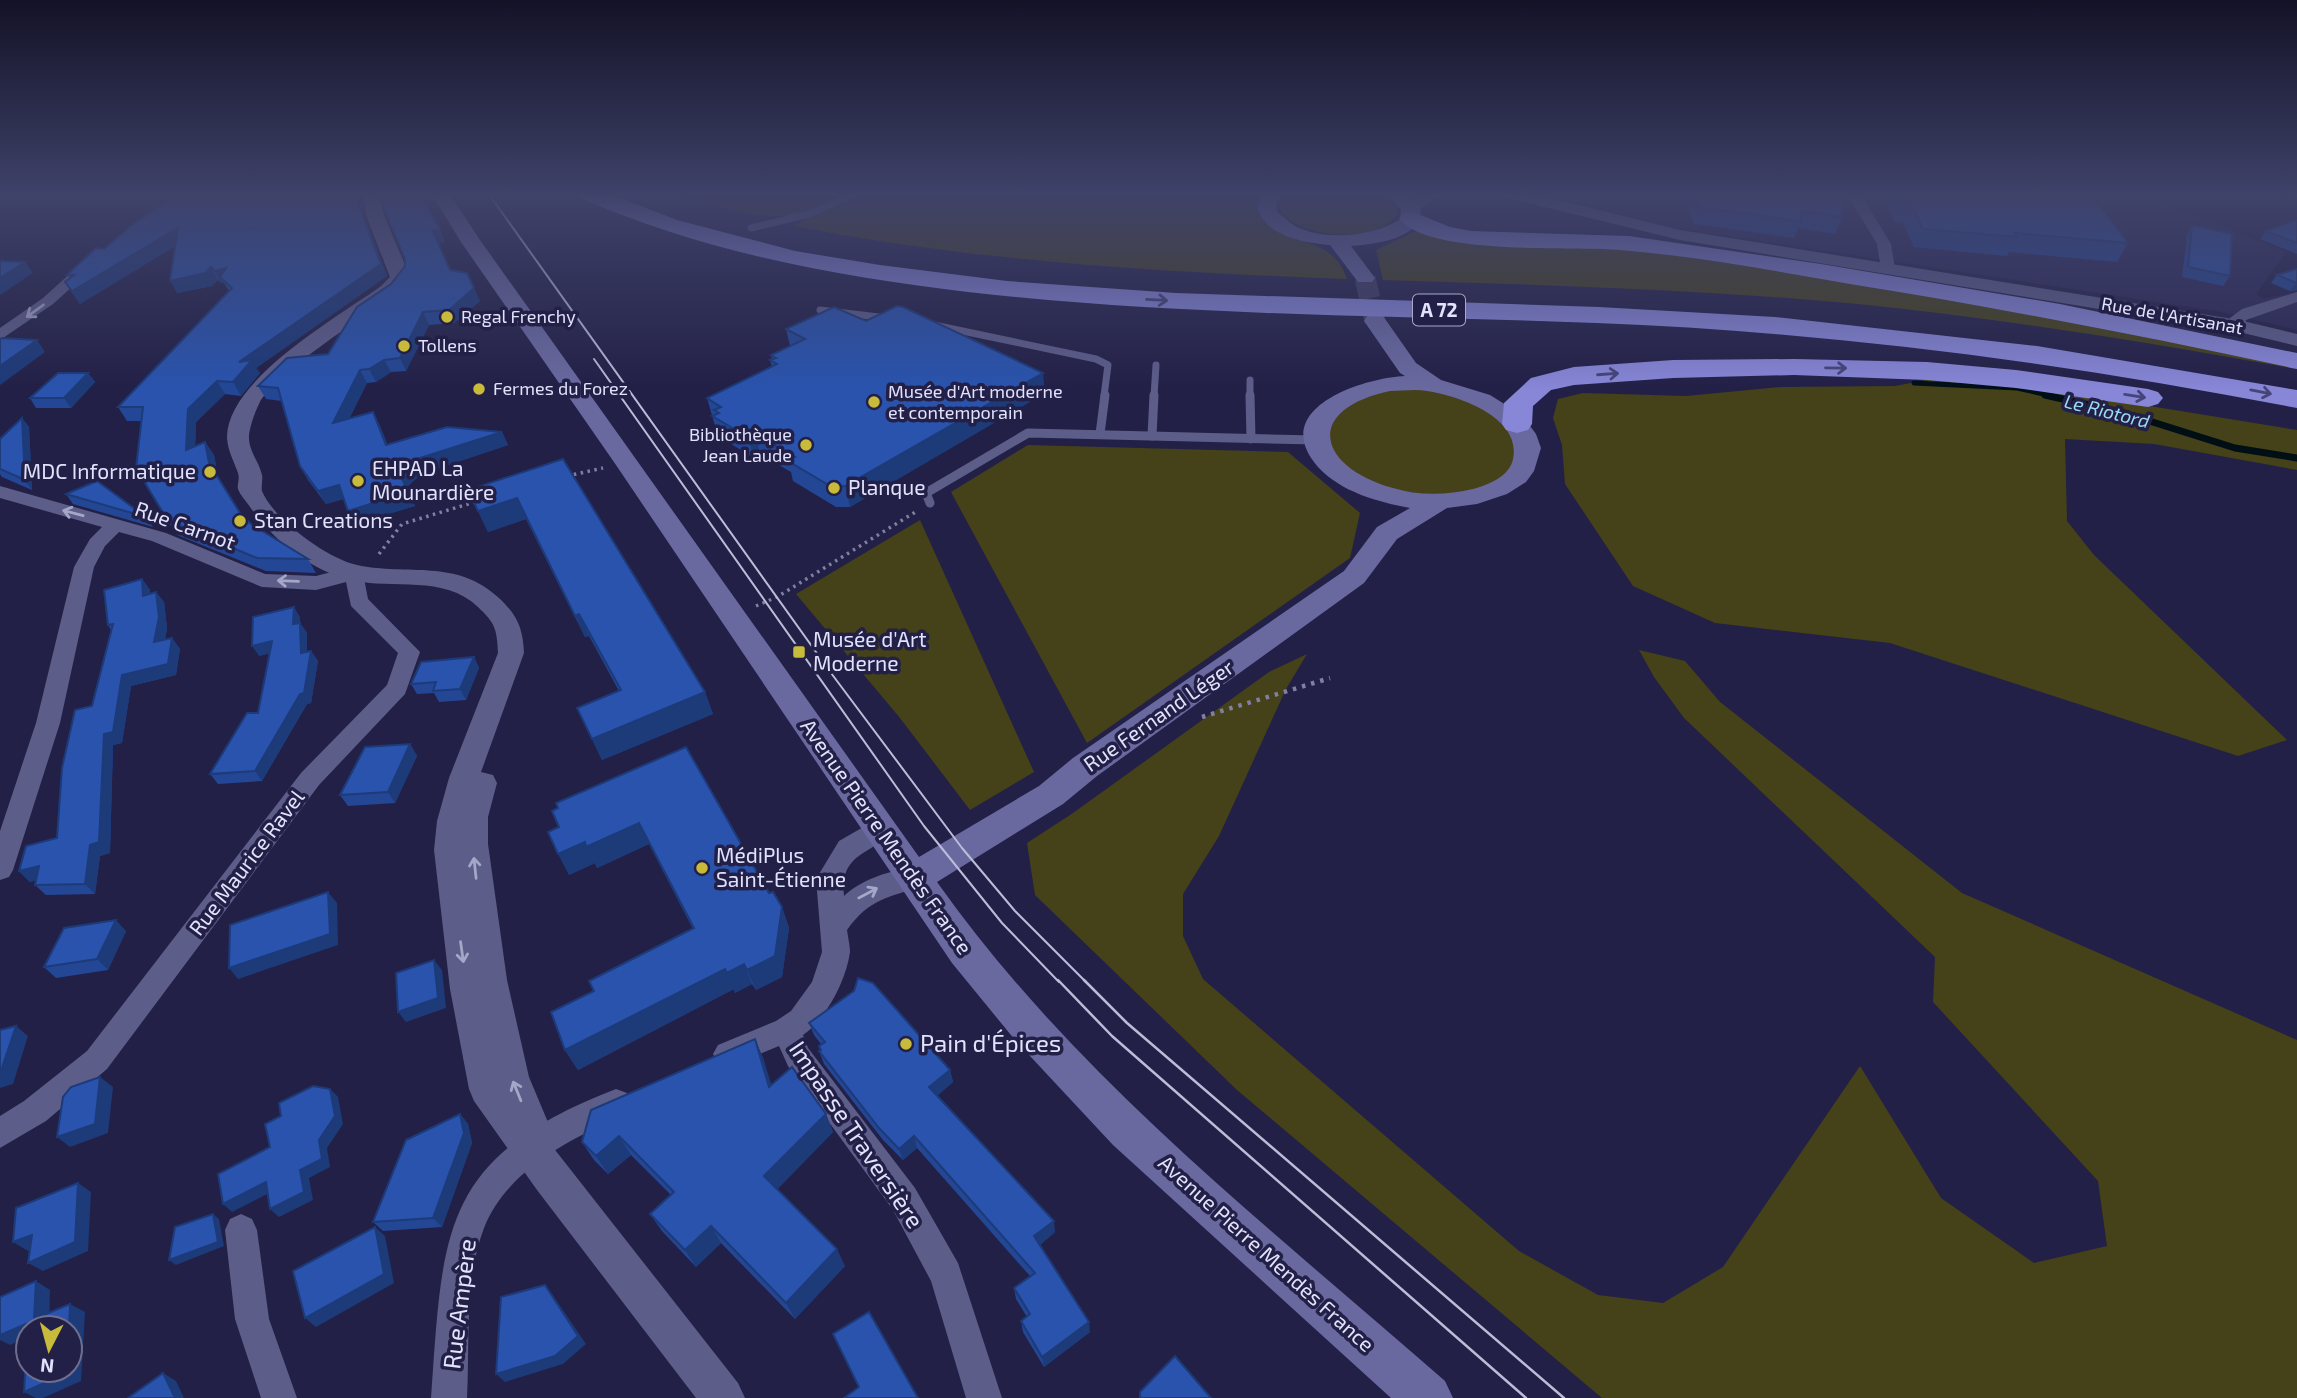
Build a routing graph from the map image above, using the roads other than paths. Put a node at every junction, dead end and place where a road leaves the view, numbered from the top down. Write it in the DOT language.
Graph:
graph roads {
  1 [pos="94,258"];
  2 [pos="391,258"];
  3 [pos="483,258"];
  4 [pos="802,258"];
  5 [pos="902,258"];
  6 [pos="1350,258"];
  7 [pos="1365,258"];
  8 [pos="1732,258"];
  9 [pos="1824,258"];
  10 [pos="1886,258"];
  11 [pos="1888,269"];
  12 [pos="2297,297"];
  13 [pos="820,310"];
  14 [pos="894,318"];
  15 [pos="920,323"];
  16 [pos="2239,326"];
  17 [pos="0,335"];
  18 [pos="2297,340"];
  19 [pos="2297,361"];
  20 [pos="1156,365"];
  21 [pos="1250,380"];
  22 [pos="2297,381"];
  23 [pos="1432,384"];
  24 [pos="1373,386"];
  25 [pos="2297,400"];
  26 [pos="2297,422"];
  27 [pos="1517,424"];
  28 [pos="1100,435"];
  29 [pos="1152,436"];
  30 [pos="1251,439"];
  31 [pos="1316,440"];
  32 [pos="1371,490"];
  33 [pos="0,492"];
  34 [pos="930,503"];
  35 [pos="1437,503"];
  36 [pos="115,525"];
  37 [pos="1387,533"];
  38 [pos="361,569"];
  39 [pos="879,828"];
  40 [pos="0,870"];
  41 [pos="913,879"];
  42 [pos="835,926"];
  43 [pos="786,1030"];
  44 [pos="702,1066"];
  45 [pos="641,1092"];
  46 [pos="0,1133"];
  47 [pos="540,1157"];
  48 [pos="241,1230"];
  49 [pos="279,1398"];
  50 [pos="449,1398"];
  51 [pos="723,1398"];
  52 [pos="984,1398"];
  53 [pos="1427,1398"];
  1 -- 17 [label="street, one-way"];
  2 -- 38 [label="street"];
  3 -- 39 [label="main road, Avenue Pierre Mendès France"];
  4 -- 25 [label="highway, A 72, one-way"];
  5 -- 22 [label="highway, A 72"];
  6 -- 7 [label="main road"];
  8 -- 19 [label="highway"];
  9 -- 11 [label="street, Rue de l'Artisanat"];
  10 -- 11 [label="street"];
  11 -- 16 [label="street, Rue de l'Artisanat"];
  12 -- 16 [label="street"];
  13 -- 14 [label="lane"];
  15 -- 28 [label="lane"];
  16 -- 18 [label="street, Rue de l'Artisanat"];
  20 -- 29 [label="lane"];
  21 -- 30 [label="lane"];
  23 -- 24 [label="main road"];
  23 -- 24 [label="main road"];
  23 -- 27 [label="main road"];
  24 -- 31 [label="main road"];
  27 -- 26 [label="highway, one-way"];
  27 -- 35 [label="main road"];
  28 -- 29 [label="lane"];
  28 -- 34 [label="lane"];
  29 -- 30 [label="lane"];
  30 -- 31 [label="lane"];
  31 -- 32 [label="main road"];
  32 -- 35 [label="main road"];
  32 -- 37 [label="main road"];
  36 -- 33 [label="street, Rue Carnot, one-way"];
  35 -- 37 [label="main road, Rue Fernand Léger"];
  38 -- 36 [label="street, Rue Carnot, one-way"];
  36 -- 40 [label="street"];
  37 -- 41 [label="main road, Rue Fernand Léger"];
  38 -- 46 [label="street, Rue Maurice Ravel"];
  38 -- 47 [label="street"];
  39 -- 41 [label="main road, Avenue Pierre Mendès France"];
  39 -- 42 [label="street"];
  42 -- 41 [label="street, one-way"];
  41 -- 53 [label="main road, Avenue Pierre Mendès France"];
  42 -- 43 [label="street"];
  43 -- 44 [label="street"];
  43 -- 52 [label="street, Impasse Traversière"];
  45 -- 47 [label="street, Rue Ampère"];
  47 -- 50 [label="street, Rue Ampère"];
  47 -- 51 [label="street"];
  48 -- 49 [label="street"];
}
